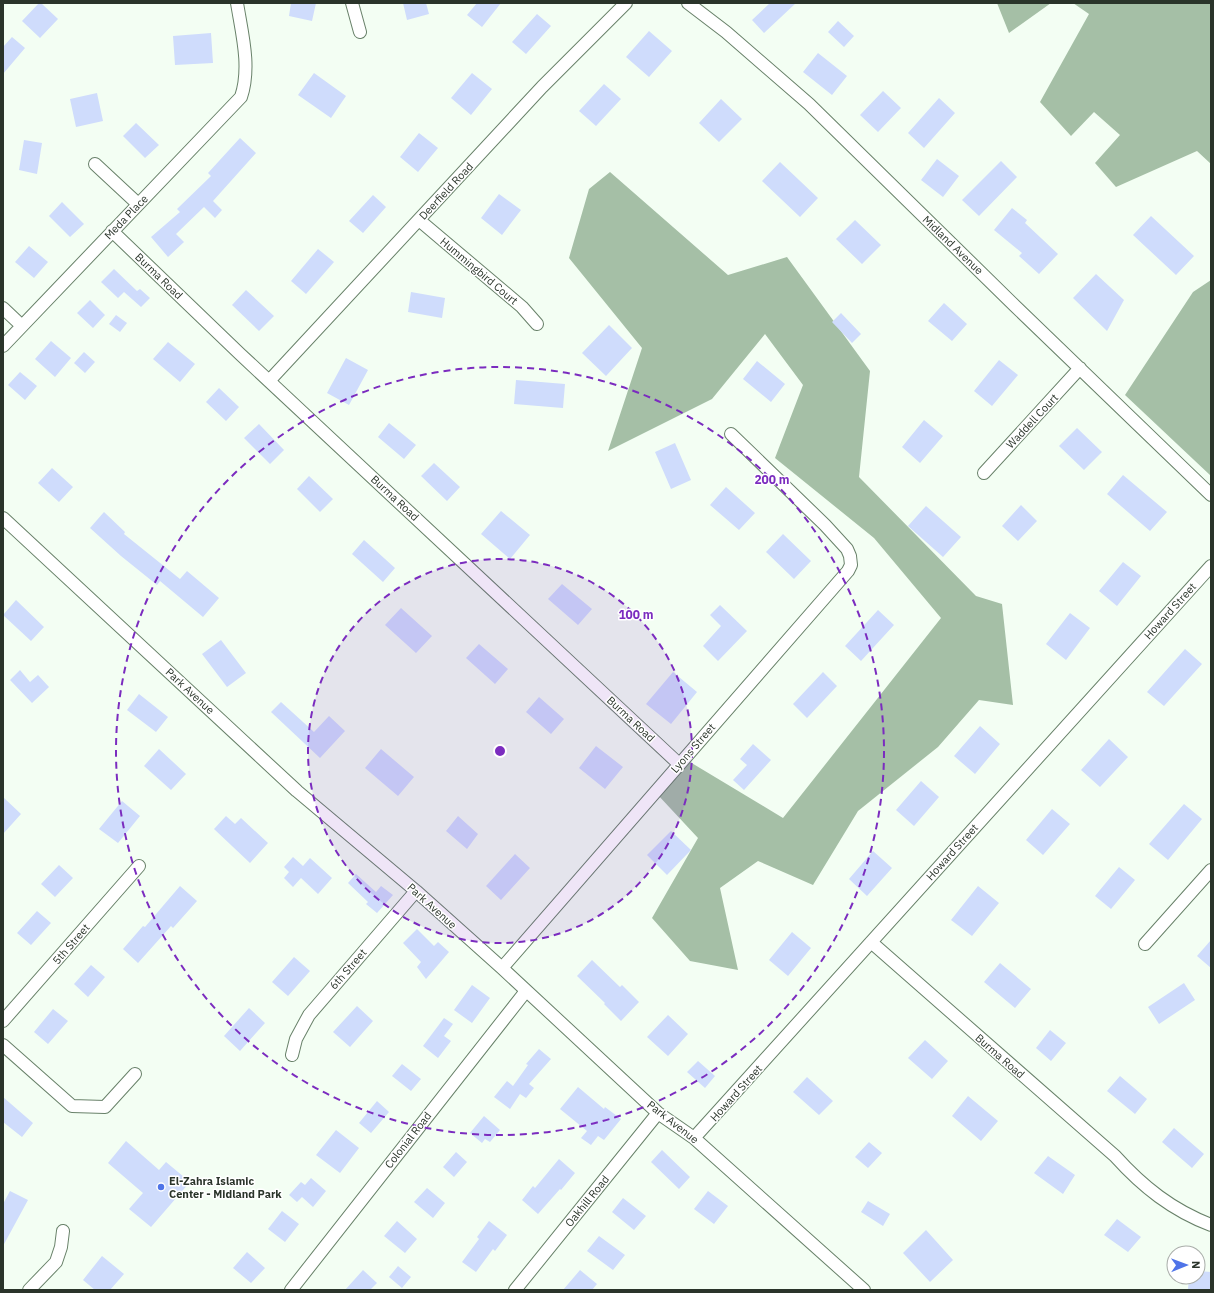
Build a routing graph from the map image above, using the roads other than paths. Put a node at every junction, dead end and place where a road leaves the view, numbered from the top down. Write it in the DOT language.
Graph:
graph roads {
  1 [pos="237,3"];
  2 [pos="352,3"];
  3 [pos="626,3"];
  4 [pos="688,3"];
  5 [pos="360,32"];
  6 [pos="95,164"];
  7 [pos="138,204"];
  8 [pos="419,220"];
  9 [pos="112,231"];
  10 [pos="3,308"];
  11 [pos="537,324"];
  12 [pos="22,326"];
  13 [pos="3,346"];
  14 [pos="1080,368"];
  15 [pos="269,381"];
  16 [pos="731,434"];
  17 [pos="984,473"];
  18 [pos="1211,495"];
  19 [pos="3,518"];
  20 [pos="1211,566"];
  21 [pos="679,764"];
  22 [pos="139,866"];
  23 [pos="1211,870"];
  24 [pos="416,891"];
  25 [pos="871,942"];
  26 [pos="1145,944"];
  27 [pos="502,968"];
  28 [pos="526,991"];
  29 [pos="3,1022"];
  30 [pos="3,1045"];
  31 [pos="292,1055"];
  32 [pos="135,1074"];
  33 [pos="658,1113"];
  34 [pos="694,1138"];
  35 [pos="1211,1225"];
  36 [pos="63,1232"];
  37 [pos="29,1290"];
  38 [pos="291,1290"];
  39 [pos="515,1290"];
  40 [pos="864,1290"];
  1 -- 7 [label="street, Meda Place"];
  2 -- 5 [label="street"];
  3 -- 8 [label="street, Deerfield Road"];
  4 -- 14 [label="street, Midland Avenue"];
  6 -- 7 [label="street"];
  7 -- 9 [label="street, Meda Place"];
  8 -- 11 [label="street, Hummingbird Court"];
  8 -- 15 [label="street, Deerfield Road"];
  9 -- 12 [label="street, Meda Place"];
  9 -- 15 [label="street, Burma Road"];
  10 -- 12 [label="street"];
  12 -- 13 [label="street, Meda Place"];
  14 -- 17 [label="street, Waddell Court"];
  14 -- 18 [label="street, Midland Avenue"];
  15 -- 21 [label="street, Burma Road"];
  16 -- 21 [label="street, Lyons Street"];
  19 -- 24 [label="street, Park Avenue"];
  20 -- 25 [label="street, Howard Street"];
  21 -- 27 [label="street, Lyons Street"];
  22 -- 29 [label="street, 5th Street"];
  23 -- 26 [label="street"];
  24 -- 27 [label="street, Park Avenue"];
  24 -- 31 [label="street, 6th Street"];
  25 -- 34 [label="street, Howard Street"];
  25 -- 35 [label="street, Burma Road"];
  27 -- 28 [label="street, Park Avenue"];
  28 -- 33 [label="street, Park Avenue"];
  28 -- 38 [label="street, Colonial Road"];
  30 -- 32 [label="street"];
  33 -- 34 [label="street, Park Avenue"];
  33 -- 39 [label="street, Oakhill Road"];
  34 -- 40 [label="street, Park Avenue"];
  36 -- 37 [label="street"];
}
